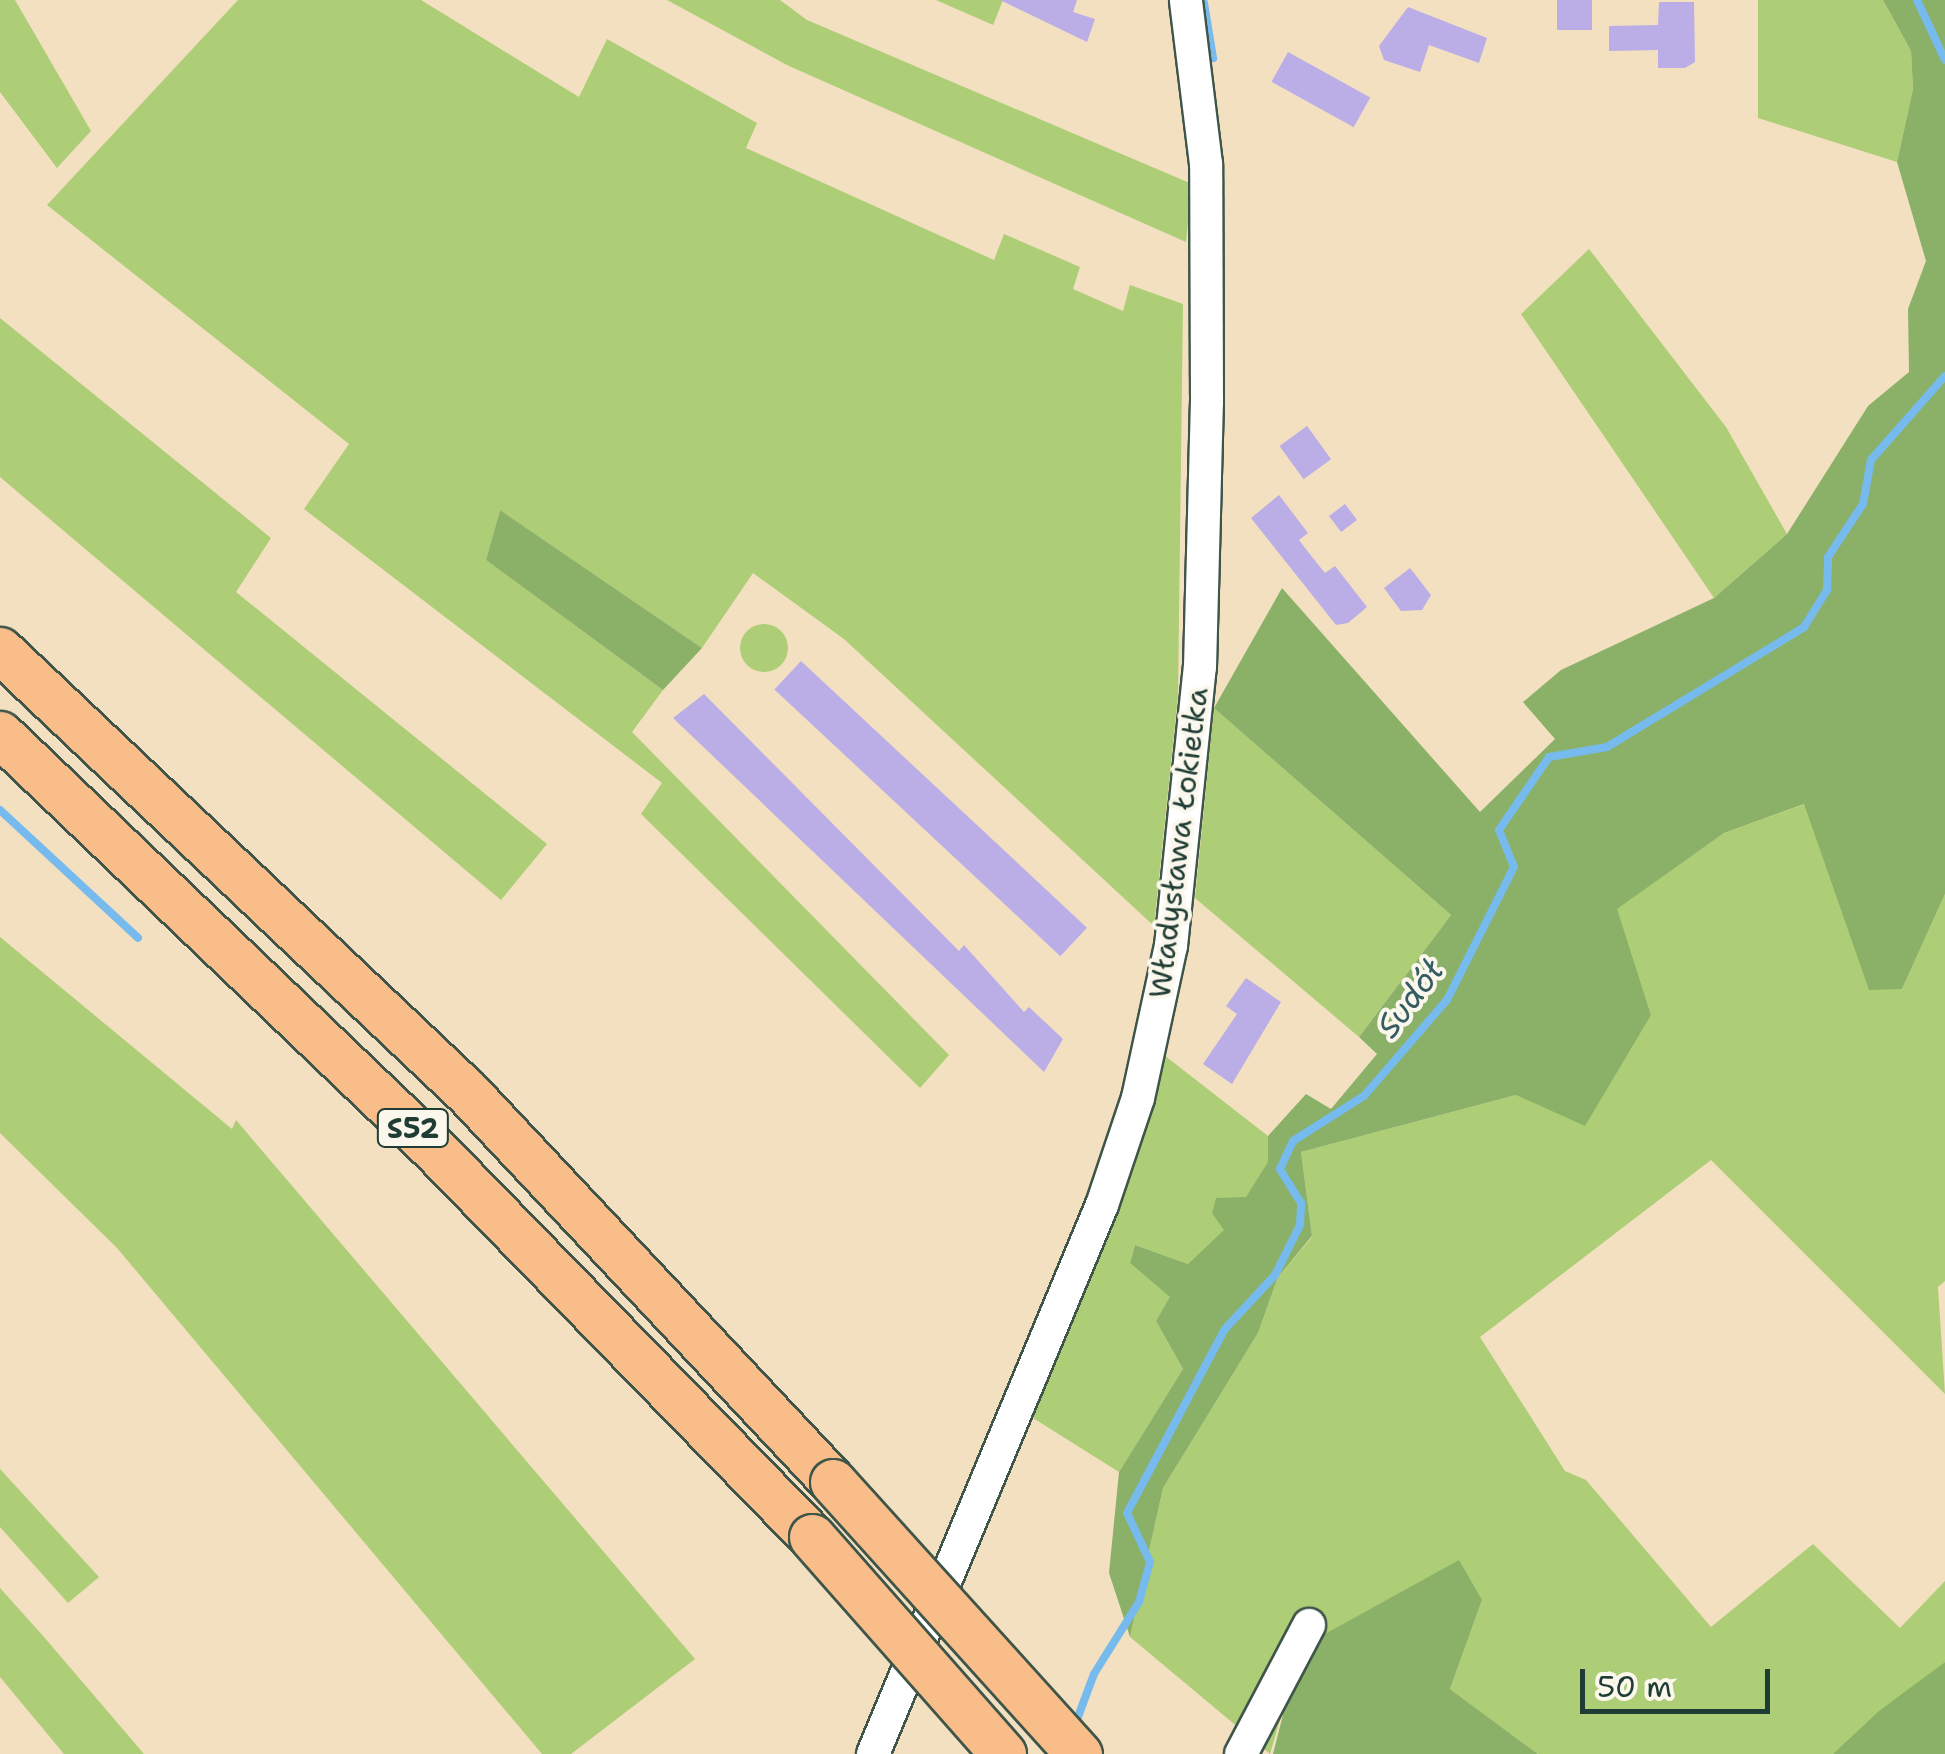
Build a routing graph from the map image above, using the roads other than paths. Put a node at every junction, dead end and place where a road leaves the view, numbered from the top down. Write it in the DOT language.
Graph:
graph roads {
  1 [pos="1186,0"];
  2 [pos="0,650"];
  3 [pos="0,734"];
  4 [pos="1309,1624"];
  5 [pos="872,1754"];
  6 [pos="1003,1754"];
  7 [pos="1080,1754"];
  8 [pos="1241,1754"];
  1 -- 5 [label="street, Władysława Łokietka"];
  2 -- 7 [label="highway, S52, bridge"];
  3 -- 6 [label="highway, S52, bridge"];
  4 -- 8 [label="street"];
}
